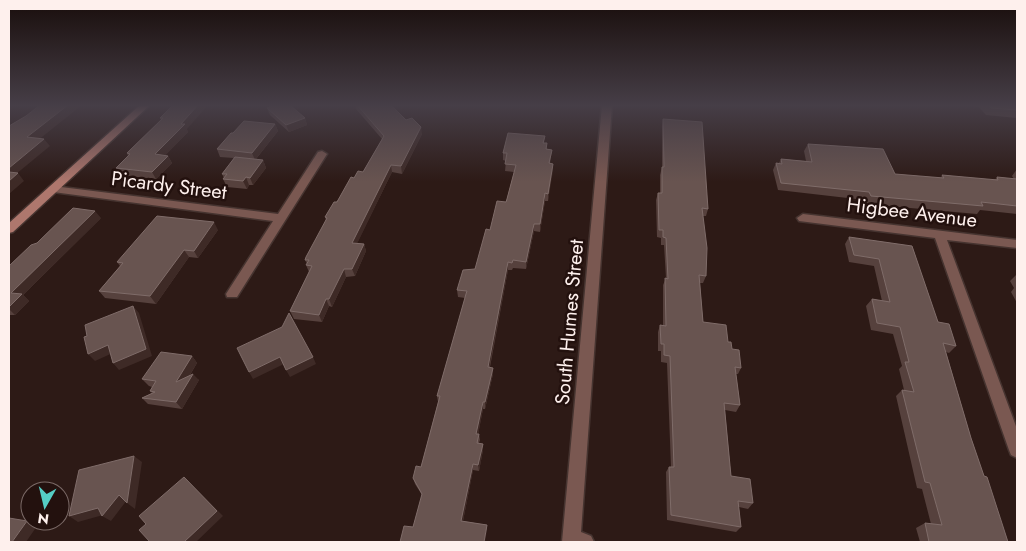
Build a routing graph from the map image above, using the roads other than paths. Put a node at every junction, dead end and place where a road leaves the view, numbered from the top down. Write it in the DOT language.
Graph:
graph roads {
  1 [pos="118,131"];
  2 [pos="605,131"];
  3 [pos="322,154"];
  4 [pos="53,189"];
  5 [pos="281,218"];
  6 [pos="803,218"];
  7 [pos="9,229"];
  8 [pos="939,234"];
  9 [pos="1017,244"];
  10 [pos="232,294"];
  11 [pos="1017,450"];
  12 [pos="576,541"];
  1 -- 4 [label="street"];
  2 -- 12 [label="street, South Humes Street"];
  3 -- 5 [label="street"];
  4 -- 5 [label="street, Picardy Street"];
  4 -- 7 [label="street"];
  5 -- 10 [label="street"];
  6 -- 8 [label="street, Higbee Avenue"];
  8 -- 9 [label="street, Higbee Avenue"];
  8 -- 11 [label="street"];
}
